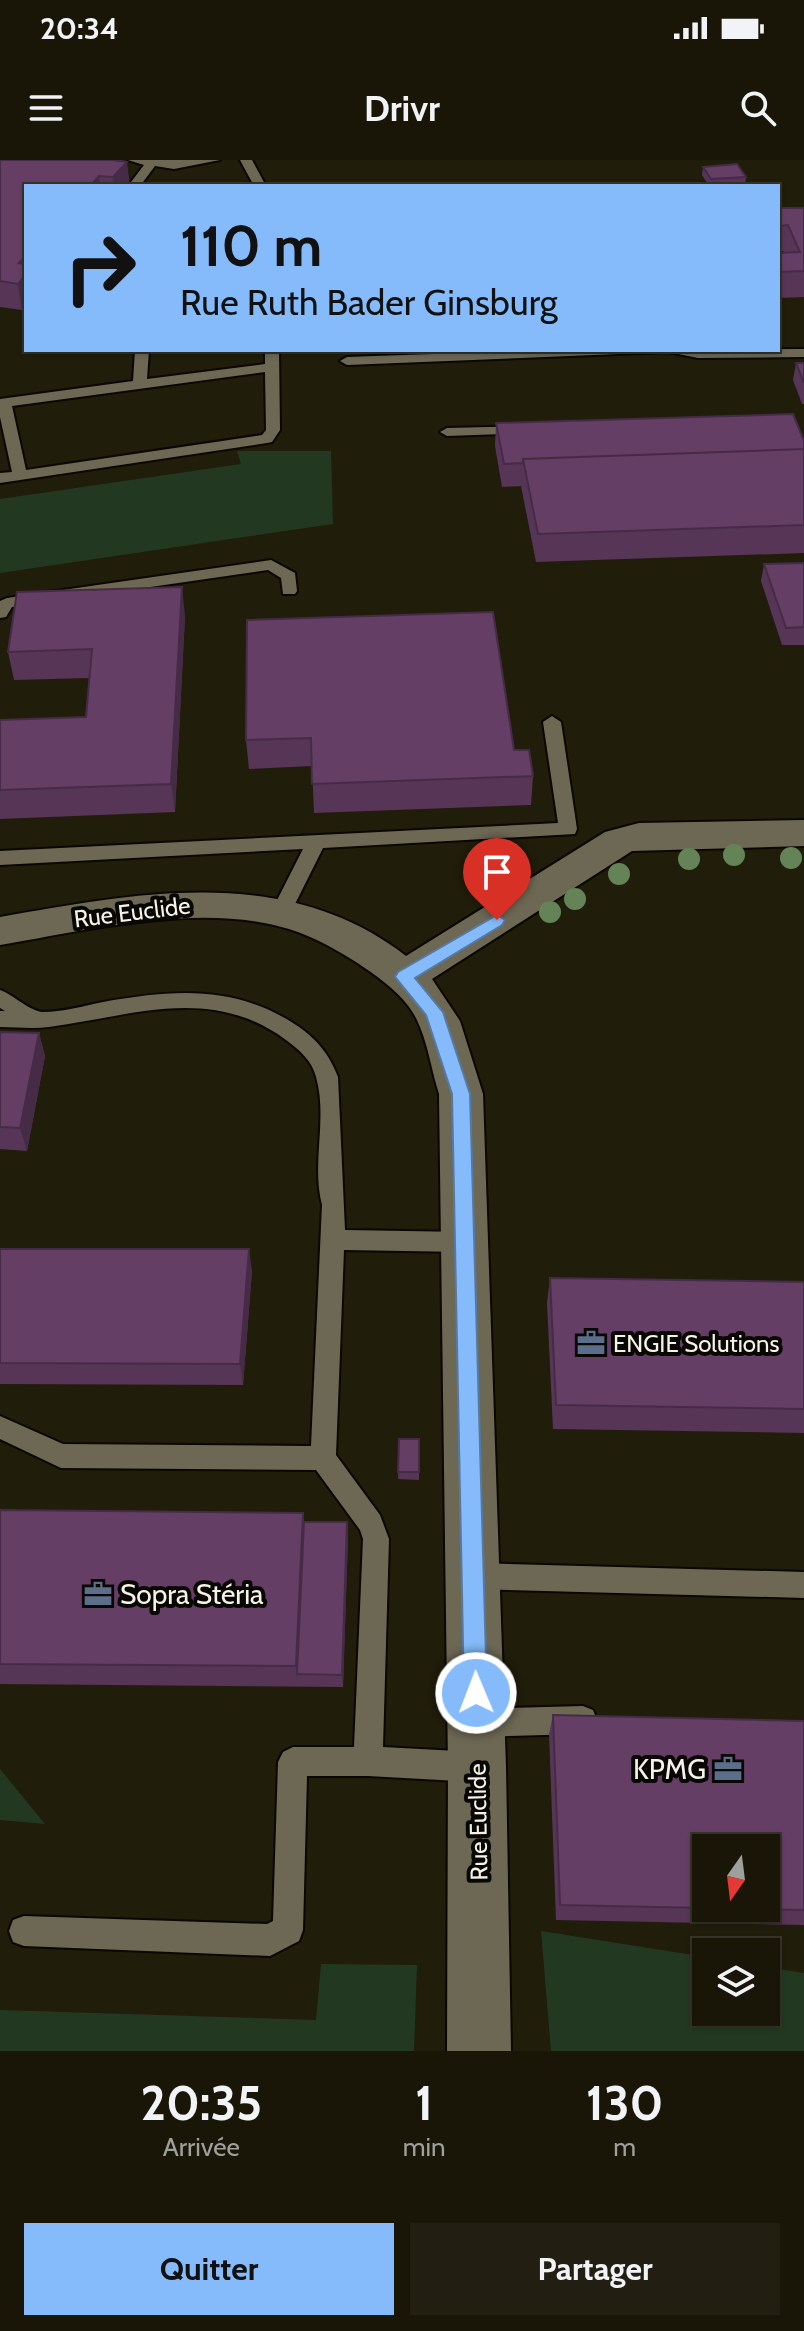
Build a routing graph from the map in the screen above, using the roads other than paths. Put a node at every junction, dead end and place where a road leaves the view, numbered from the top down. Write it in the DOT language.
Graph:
graph roads {
  1 [pos="134,160"];
  2 [pos="214,160"];
  3 [pos="246,160"];
  4 [pos="152,162"];
  5 [pos="136,184"];
  6 [pos="259,184"];
  7 [pos="142,352"];
  8 [pos="272,352"];
  9 [pos="605,352"];
  10 [pos="686,352"];
  11 [pos="804,353"];
  12 [pos="347,361"];
  13 [pos="272,367"];
  14 [pos="140,384"];
  15 [pos="2,402"];
  16 [pos="540,430"];
  17 [pos="447,432"];
  18 [pos="20,476"];
  19 [pos="0,478"];
  20 [pos="289,591"];
  21 [pos="0,613"];
  22 [pos="552,722"];
  23 [pos="804,833"];
  24 [pos="316,842"];
  25 [pos="0,858"];
  26 [pos="281,912"];
  27 [pos="0,931"];
  28 [pos="404,977"];
  29 [pos="0,998"];
  30 [pos="0,1019"];
  31 [pos="35,1019"];
  32 [pos="333,1240"];
  33 [pos="464,1242"];
  34 [pos="0,1427"];
  35 [pos="323,1458"];
  36 [pos="473,1576"];
  37 [pos="804,1585"];
  38 [pos="613,1721"];
  39 [pos="477,1745"];
  40 [pos="368,1761"];
  41 [pos="24,1931"];
  42 [pos="479,2051"];
  1 -- 4 [label="lane"];
  2 -- 4 [label="lane"];
  3 -- 6 [label="lane"];
  4 -- 5 [label="lane"];
  7 -- 14 [label="lane"];
  8 -- 13 [label="lane"];
  9 -- 12 [label="lane"];
  10 -- 11 [label="lane"];
  13 -- 14 [label="lane"];
  13 -- 18 [label="lane"];
  14 -- 15 [label="lane"];
  15 -- 18 [label="lane"];
  16 -- 17 [label="lane"];
  18 -- 19 [label="lane"];
  20 -- 21 [label="lane"];
  22 -- 24 [label="lane"];
  23 -- 28 [label="street"];
  24 -- 25 [label="lane"];
  24 -- 26 [label="lane"];
  26 -- 27 [label="street, Rue Euclide"];
  26 -- 28 [label="street, Rue Euclide"];
  28 -- 33 [label="street, Rue Euclide"];
  29 -- 31 [label="lane"];
  30 -- 31 [label="lane"];
  31 -- 32 [label="lane"];
  32 -- 33 [label="lane"];
  32 -- 35 [label="lane"];
  33 -- 36 [label="street, Rue Euclide"];
  34 -- 35 [label="lane"];
  35 -- 40 [label="lane"];
  36 -- 37 [label="lane"];
  36 -- 39 [label="street, Rue Euclide"];
  38 -- 39 [label="lane"];
  39 -- 40 [label="lane"];
  39 -- 42 [label="street, Rue Euclide"];
  40 -- 41 [label="lane"];
}
